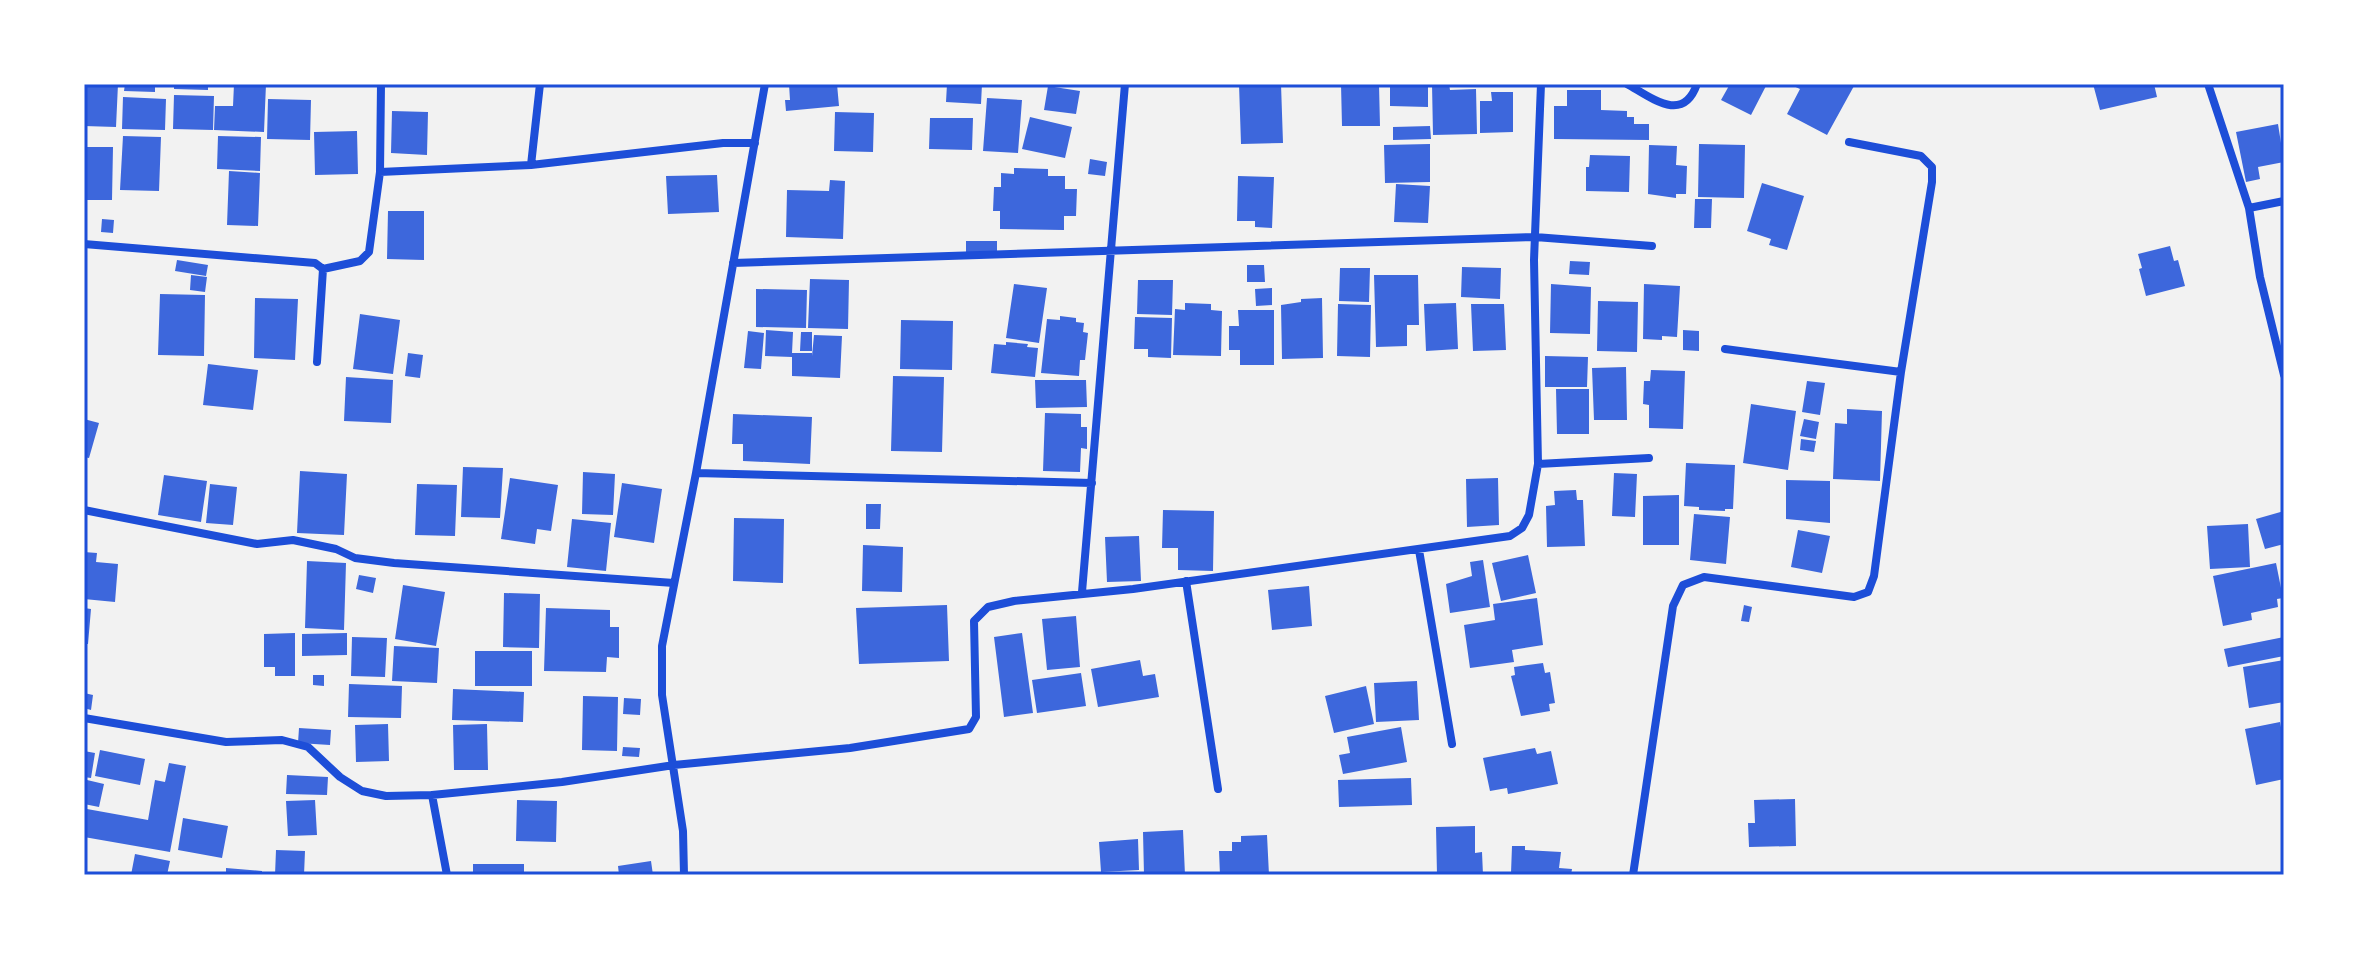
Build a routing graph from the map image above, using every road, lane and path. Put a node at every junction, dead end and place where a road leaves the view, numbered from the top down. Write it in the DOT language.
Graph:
graph roads {
  1 [pos="381,84"];
  2 [pos="540,84"];
  3 [pos="765,84"];
  4 [pos="1125,84"];
  5 [pos="1541,84"];
  6 [pos="1627,84"];
  7 [pos="1697,84"];
  8 [pos="2208,84"];
  9 [pos="1849,142"];
  10 [pos="755,143"];
  11 [pos="531,165"];
  12 [pos="380,172"];
  13 [pos="2284,201"];
  14 [pos="2249,208"];
  15 [pos="1535,237"];
  16 [pos="84,244"];
  17 [pos="1652,246"];
  18 [pos="1112,253"];
  19 [pos="733,263"];
  20 [pos="323,269"];
  21 [pos="1725,349"];
  22 [pos="317,362"];
  23 [pos="1901,372"];
  24 [pos="2284,375"];
  25 [pos="1649,458"];
  26 [pos="1538,464"];
  27 [pos="696,473"];
  28 [pos="1092,483"];
  29 [pos="84,510"];
  30 [pos="1419,550"];
  31 [pos="1186,581"];
  32 [pos="674,583"];
  33 [pos="1082,592"];
  34 [pos="84,718"];
  35 [pos="1452,744"];
  36 [pos="674,765"];
  37 [pos="1218,789"];
  38 [pos="432,795"];
  39 [pos="447,875"];
  40 [pos="684,875"];
  41 [pos="1633,875"];
  1 -- 12 [label="street"];
  2 -- 11 [label="street"];
  3 -- 10 [label="street"];
  4 -- 18 [label="street"];
  5 -- 15 [label="street"];
  6 -- 7 [label="street"];
  8 -- 14 [label="street"];
  9 -- 23 [label="street"];
  10 -- 11 [label="street"];
  10 -- 19 [label="street"];
  11 -- 12 [label="street"];
  12 -- 20 [label="street"];
  13 -- 14 [label="street"];
  14 -- 24 [label="street"];
  15 -- 17 [label="street"];
  15 -- 18 [label="street"];
  15 -- 26 [label="street"];
  16 -- 20 [label="street"];
  18 -- 19 [label="street"];
  18 -- 28 [label="street"];
  19 -- 27 [label="street"];
  20 -- 22 [label="street"];
  21 -- 23 [label="street"];
  23 -- 41 [label="street"];
  25 -- 26 [label="street"];
  26 -- 30 [label="street"];
  27 -- 28 [label="street"];
  27 -- 32 [label="street"];
  28 -- 33 [label="street"];
  29 -- 32 [label="street"];
  30 -- 31 [label="street"];
  30 -- 35 [label="street"];
  31 -- 33 [label="street"];
  31 -- 37 [label="street"];
  32 -- 36 [label="street"];
  33 -- 36 [label="street"];
  34 -- 38 [label="street"];
  36 -- 38 [label="street"];
  36 -- 40 [label="street"];
  38 -- 39 [label="street"];
}
